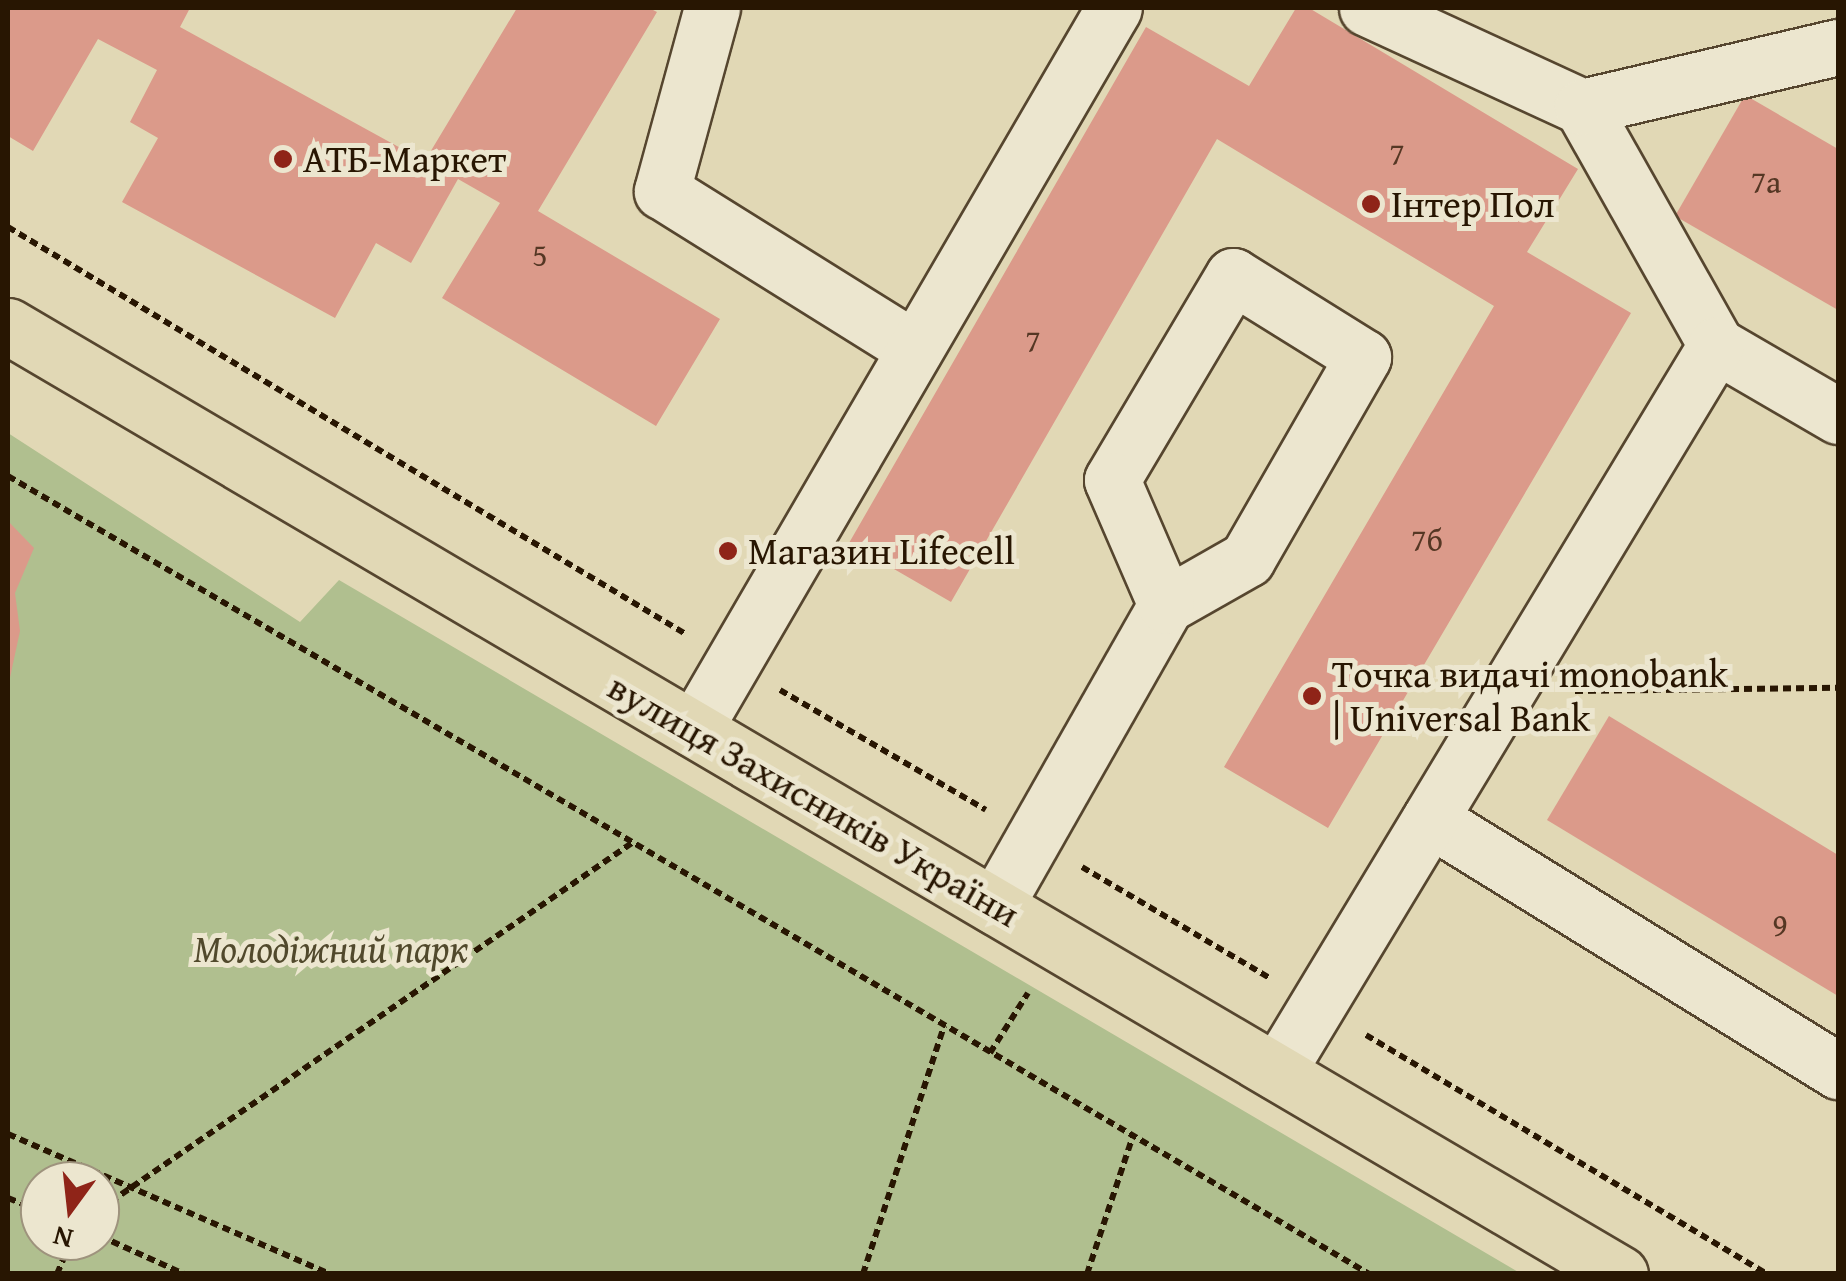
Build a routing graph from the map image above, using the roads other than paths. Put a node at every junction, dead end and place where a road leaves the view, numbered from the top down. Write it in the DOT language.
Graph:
graph roads {
  1 [pos="712,8"];
  2 [pos="1114,8"];
  3 [pos="1367,8"];
  4 [pos="1838,47"];
  5 [pos="1582,106"];
  6 [pos="8,326"];
  7 [pos="1716,345"];
  8 [pos="915,349"];
  9 [pos="1838,416"];
  10 [pos="1166,606"];
  11 [pos="694,729"];
  12 [pos="1430,820"];
  13 [pos="994,906"];
  14 [pos="1838,1070"];
  15 [pos="1277,1072"];
  16 [pos="1620,1274"];
  1 -- 8 [label="lane"];
  2 -- 8 [label="lane"];
  3 -- 5 [label="lane"];
  4 -- 5 [label="lane"];
  5 -- 7 [label="lane"];
  6 -- 11 [label="main road, вулиця Захисників України"];
  7 -- 9 [label="lane"];
  7 -- 12 [label="lane"];
  8 -- 11 [label="lane"];
  10 -- 10 [label="lane"];
  10 -- 13 [label="lane"];
  11 -- 13 [label="main road, вулиця Захисників України"];
  12 -- 14 [label="lane"];
  12 -- 15 [label="lane"];
  13 -- 15 [label="main road, вулиця Захисників України"];
  15 -- 16 [label="main road, вулиця Захисників України"];
}
